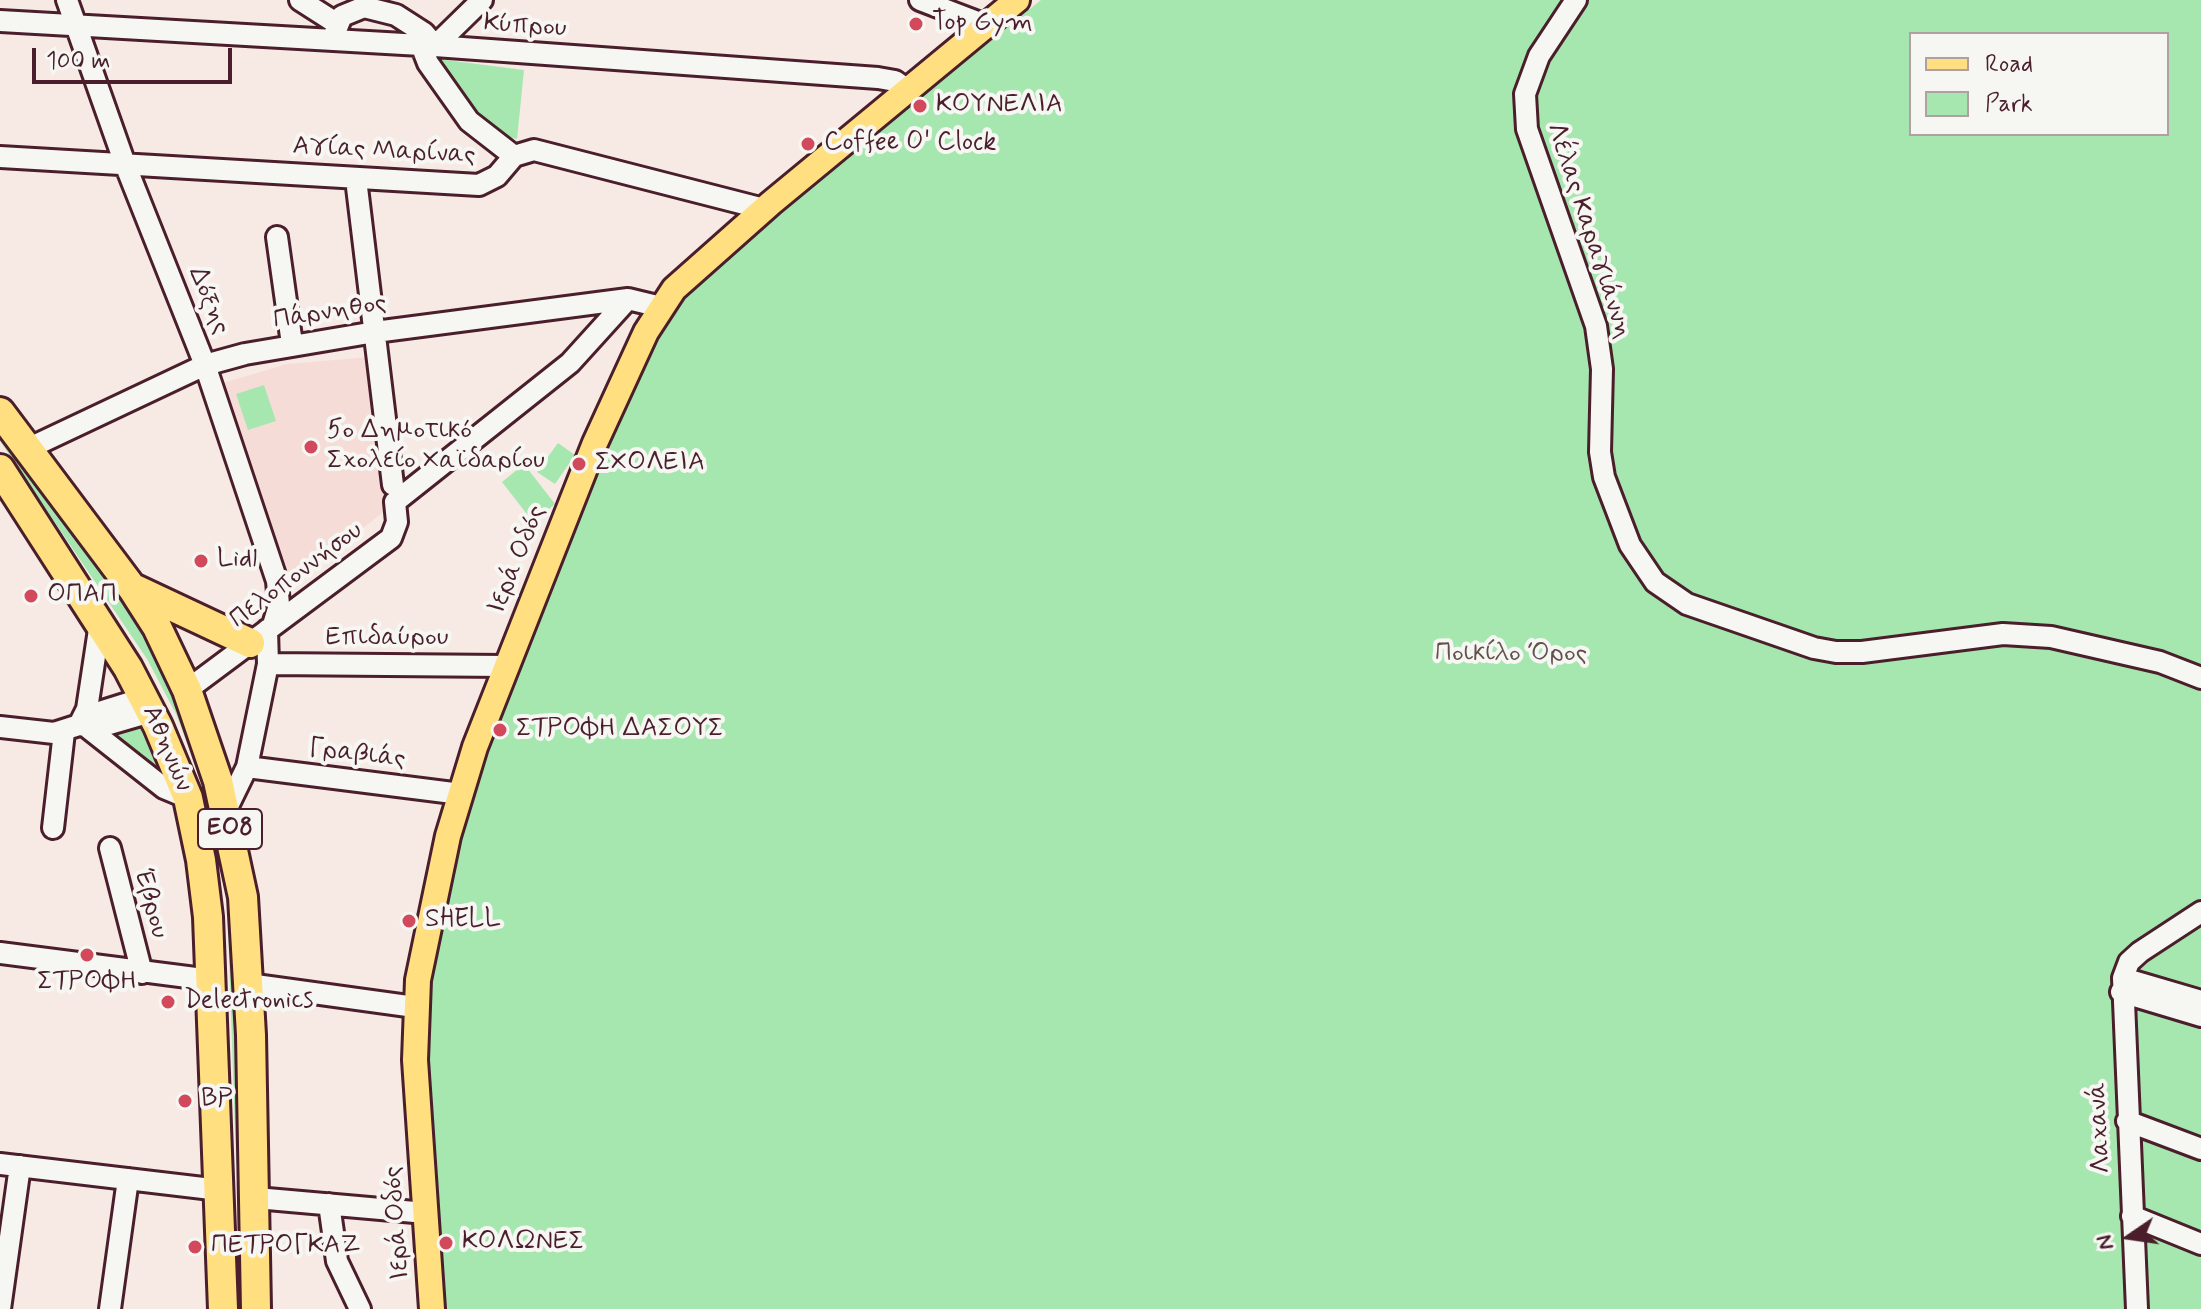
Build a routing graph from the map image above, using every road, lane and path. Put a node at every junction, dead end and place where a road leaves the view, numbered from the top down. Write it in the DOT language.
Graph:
graph roads {
  1 [pos="67,0"];
  2 [pos="300,0"];
  3 [pos="482,0"];
  4 [pos="920,0"];
  5 [pos="1017,0"];
  6 [pos="1576,0"];
  7 [pos="362,3"];
  8 [pos="0,21"];
  9 [pos="76,24"];
  10 [pos="988,26"];
  11 [pos="334,31"];
  12 [pos="428,46"];
  13 [pos="853,78"];
  14 [pos="909,91"];
  15 [pos="887,109"];
  16 [pos="514,156"];
  17 [pos="0,157"];
  18 [pos="125,164"];
  19 [pos="356,179"];
  20 [pos="764,209"];
  21 [pos="277,237"];
  22 [pos="628,299"];
  23 [pos="661,307"];
  24 [pos="375,332"];
  25 [pos="292,344"];
  26 [pos="205,365"];
  27 [pos="0,412"];
  28 [pos="25,450"];
  29 [pos="1,472"];
  30 [pos="393,485"];
  31 [pos="132,588"];
  32 [pos="100,623"];
  33 [pos="265,641"];
  34 [pos="506,666"];
  35 [pos="2201,678"];
  36 [pos="187,690"];
  37 [pos="148,705"];
  38 [pos="0,727"];
  39 [pos="77,728"];
  40 [pos="247,767"];
  41 [pos="461,794"];
  42 [pos="188,798"];
  43 [pos="226,810"];
  44 [pos="53,828"];
  45 [pos="110,848"];
  46 [pos="2201,912"];
  47 [pos="0,953"];
  48 [pos="142,973"];
  49 [pos="211,980"];
  50 [pos="248,984"];
  51 [pos="2122,985"];
  52 [pos="2201,1001"];
  53 [pos="415,1007"];
  54 [pos="2201,1016"];
  55 [pos="2127,1121"];
  56 [pos="2201,1149"];
  57 [pos="10,1165"];
  58 [pos="128,1179"];
  59 [pos="220,1190"];
  60 [pos="256,1198"];
  61 [pos="329,1204"];
  62 [pos="426,1213"];
  63 [pos="2132,1216"];
  64 [pos="2201,1244"];
  65 [pos="0,1309"];
  66 [pos="110,1309"];
  67 [pos="223,1309"];
  68 [pos="256,1309"];
  69 [pos="360,1309"];
  70 [pos="432,1309"];
  71 [pos="2137,1309"];
  1 -- 9 [label="street, Δόξης"];
  2 -- 11 [label="street"];
  3 -- 12 [label="street"];
  4 -- 10 [label="street"];
  5 -- 10 [label="main road, Ιερά Οδός"];
  6 -- 35 [label="street, Λέλας Καραγιάννη"];
  7 -- 11 [label="street"];
  7 -- 12 [label="street"];
  8 -- 9 [label="street, Κύπρου"];
  9 -- 11 [label="street, Κύπρου"];
  9 -- 18 [label="street, Δόξης"];
  10 -- 14 [label="main road, Ιερά Οδός"];
  11 -- 12 [label="street, Κύπρου"];
  12 -- 13 [label="street, Κύπρου"];
  12 -- 16 [label="street"];
  13 -- 14 [label="street, Κύπρου"];
  13 -- 15 [label="street"];
  14 -- 15 [label="main road, Ιερά Οδός"];
  15 -- 20 [label="main road, Ιερά Οδός"];
  16 -- 19 [label="street, Αγίας Μαρίνας"];
  16 -- 20 [label="street, Αγίας Μαρίνας"];
  17 -- 18 [label="street, Αγίας Μαρίνας"];
  18 -- 19 [label="street, Αγίας Μαρίνας"];
  18 -- 26 [label="street, Δόξης"];
  19 -- 24 [label="street"];
  20 -- 23 [label="main road, Ιερά Οδός"];
  21 -- 25 [label="street"];
  22 -- 23 [label="street, Πάρνηθος"];
  22 -- 24 [label="street, Πάρνηθος"];
  22 -- 33 [label="street, Πελοποννήσου"];
  23 -- 34 [label="main road, Ιερά Οδός"];
  24 -- 25 [label="street, Πάρνηθος"];
  24 -- 30 [label="street"];
  25 -- 26 [label="street, Πάρνηθος"];
  26 -- 28 [label="street, Πάρνηθος"];
  26 -- 33 [label="street, Δόξης"];
  27 -- 28 [label="highway, Αθηνών / ΕΟ8"];
  28 -- 31 [label="highway, Αθηνών / ΕΟ8"];
  29 -- 32 [label="highway, Αθηνών / ΕΟ8"];
  31 -- 33 [label="highway"];
  31 -- 36 [label="highway, Αθηνών / ΕΟ8"];
  32 -- 37 [label="highway, Αθηνών / ΕΟ8"];
  32 -- 39 [label="street"];
  33 -- 34 [label="street, Επιδαύρου"];
  33 -- 36 [label="street, Πελοποννήσου"];
  33 -- 40 [label="street, Αθηνών"];
  34 -- 41 [label="main road, Ιερά Οδός"];
  36 -- 43 [label="highway, Αθηνών / ΕΟ8"];
  37 -- 39 [label="street"];
  37 -- 42 [label="highway, Αθηνών / ΕΟ8"];
  38 -- 39 [label="street"];
  39 -- 42 [label="street"];
  39 -- 44 [label="street"];
  40 -- 41 [label="street, Γραβιάς"];
  40 -- 43 [label="street, Αθηνών"];
  41 -- 53 [label="main road, Ιερά Οδός"];
  42 -- 49 [label="highway, Αθηνών / ΕΟ8"];
  43 -- 50 [label="highway, Αθηνών / ΕΟ8"];
  45 -- 48 [label="street, Έβρου"];
  46 -- 51 [label="street"];
  47 -- 48 [label="street"];
  48 -- 49 [label="street"];
  49 -- 59 [label="highway, Αθηνών / ΕΟ8"];
  50 -- 53 [label="street"];
  50 -- 60 [label="highway, Αθηνών / ΕΟ8"];
  51 -- 52 [label="street"];
  51 -- 54 [label="street"];
  51 -- 55 [label="street, Λαχανά"];
  53 -- 62 [label="main road, Ιερά Οδός"];
  55 -- 56 [label="street"];
  55 -- 63 [label="street, Λαχανά"];
  57 -- 58 [label="street"];
  57 -- 65 [label="street"];
  58 -- 59 [label="street"];
  58 -- 66 [label="street"];
  59 -- 67 [label="highway, Αθηνών / ΕΟ8"];
  60 -- 61 [label="street"];
  60 -- 68 [label="highway, Αθηνών / ΕΟ8"];
  61 -- 62 [label="street"];
  61 -- 69 [label="street"];
  62 -- 70 [label="main road, Ιερά Οδός"];
  63 -- 64 [label="street"];
  63 -- 71 [label="street, Λαχανά"];
}
